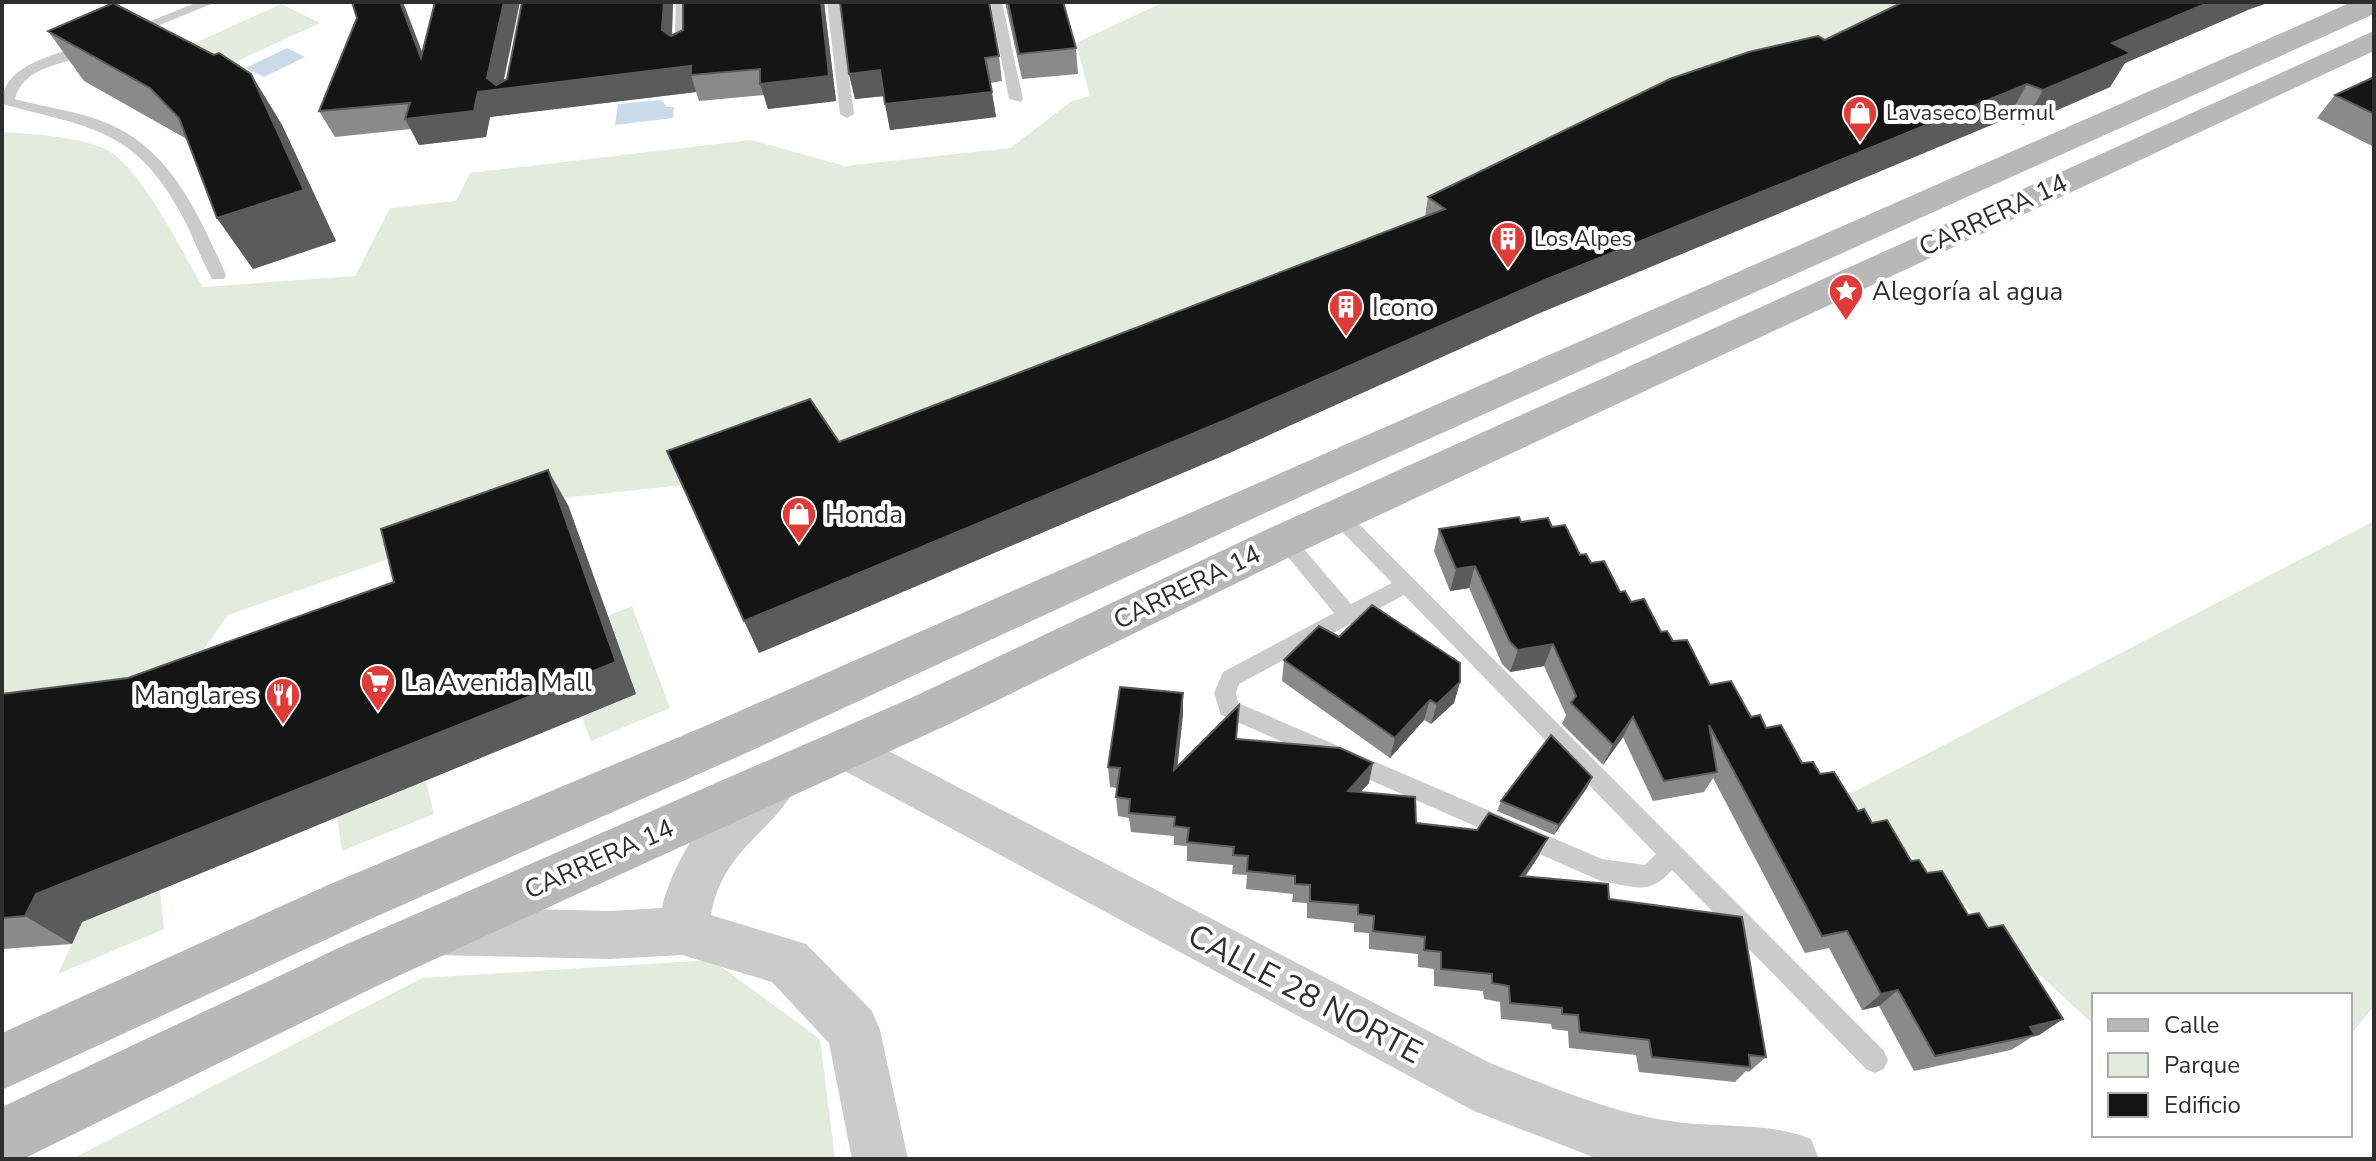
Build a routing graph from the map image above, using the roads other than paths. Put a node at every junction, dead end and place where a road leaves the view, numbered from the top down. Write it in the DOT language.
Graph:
graph roads {
  1 [pos="210,2"];
  2 [pos="682,2"];
  3 [pos="833,2"];
  4 [pos="996,2"];
  5 [pos="2374,3"];
  6 [pos="2374,40"];
  7 [pos="681,55"];
  8 [pos="1016,99"];
  9 [pos="847,114"];
  10 [pos="218,275"];
  11 [pos="1338,515"];
  12 [pos="1285,540"];
  13 [pos="1406,585"];
  14 [pos="1347,614"];
  15 [pos="846,749"];
  16 [pos="776,780"];
  17 [pos="1671,854"];
  18 [pos="437,931"];
  19 [pos="682,931"];
  20 [pos="1875,1060"];
  21 [pos="2,1062"];
  22 [pos="2,1138"];
  23 [pos="880,1159"];
  24 [pos="1791,1159"];
  1 -- 10 [label="lane"];
  2 -- 7 [label="lane"];
  3 -- 9 [label="lane"];
  4 -- 8 [label="lane"];
  5 -- 21 [label="main road, CARRERA 14"];
  6 -- 11 [label="main road, CARRERA 14"];
  11 -- 12 [label="main road, CARRERA 14"];
  11 -- 13 [label="lane"];
  12 -- 14 [label="lane"];
  12 -- 15 [label="main road, CARRERA 14"];
  13 -- 14 [label="lane"];
  13 -- 17 [label="lane"];
  14 -- 17 [label="lane"];
  15 -- 16 [label="main road, CARRERA 14"];
  15 -- 24 [label="street, CALLE 28 NORTE"];
  16 -- 18 [label="main road, CARRERA 14"];
  16 -- 19 [label="street"];
  17 -- 20 [label="lane"];
  18 -- 19 [label="street"];
  18 -- 22 [label="main road, CARRERA 14"];
  19 -- 23 [label="street"];
}
